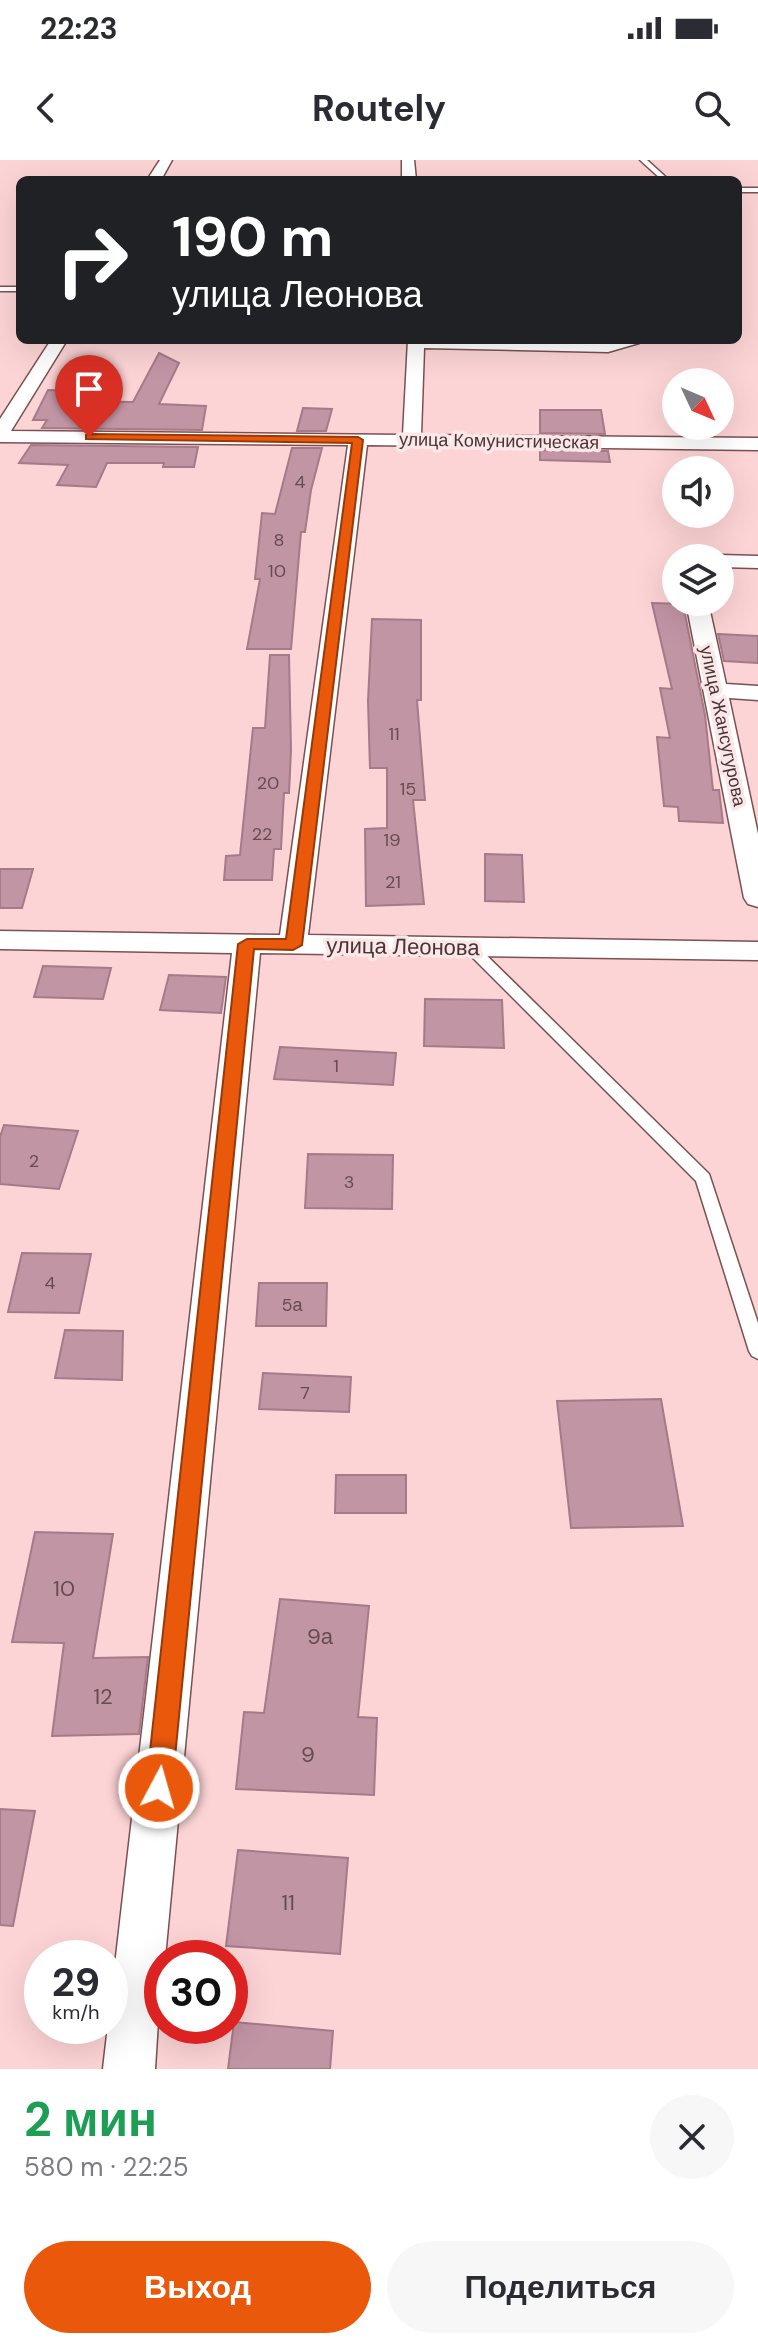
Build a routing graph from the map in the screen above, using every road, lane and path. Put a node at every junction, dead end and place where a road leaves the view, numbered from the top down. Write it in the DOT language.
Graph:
graph roads {
  1 [pos="643,160"];
  2 [pos="661,176"];
  3 [pos="57,344"];
  4 [pos="416,344"];
  5 [pos="512,344"];
  6 [pos="619,344"];
  7 [pos="0,435"];
  8 [pos="358,440"];
  9 [pos="412,441"];
  10 [pos="758,444"];
  11 [pos="734,561"];
  12 [pos="758,562"];
  13 [pos="700,616"];
  14 [pos="715,690"];
  15 [pos="758,693"];
  16 [pos="747,790"];
  17 [pos="758,898"];
  18 [pos="0,940"];
  19 [pos="247,944"];
  20 [pos="293,945"];
  21 [pos="470,947"];
  22 [pos="758,951"];
  23 [pos="758,1351"];
  24 [pos="129,2069"];
  1 -- 2 [label="lane"];
  3 -- 7 [label="street"];
  4 -- 9 [label="street"];
  5 -- 6 [label="street"];
  7 -- 8 [label="street, улица Комунистическая"];
  8 -- 9 [label="street, улица Комунистическая"];
  8 -- 20 [label="street"];
  9 -- 10 [label="street, улица Комунистическая"];
  11 -- 12 [label="street"];
  13 -- 14 [label="street, улица Жансугурова"];
  14 -- 15 [label="street"];
  14 -- 16 [label="street, улица Жансугурова"];
  16 -- 17 [label="street, улица Жансугурова"];
  18 -- 19 [label="street, улица Леонова"];
  19 -- 20 [label="street, улица Леонова"];
  19 -- 24 [label="street"];
  20 -- 21 [label="street, улица Леонова"];
  21 -- 22 [label="street, улица Леонова"];
  21 -- 23 [label="lane"];
}
